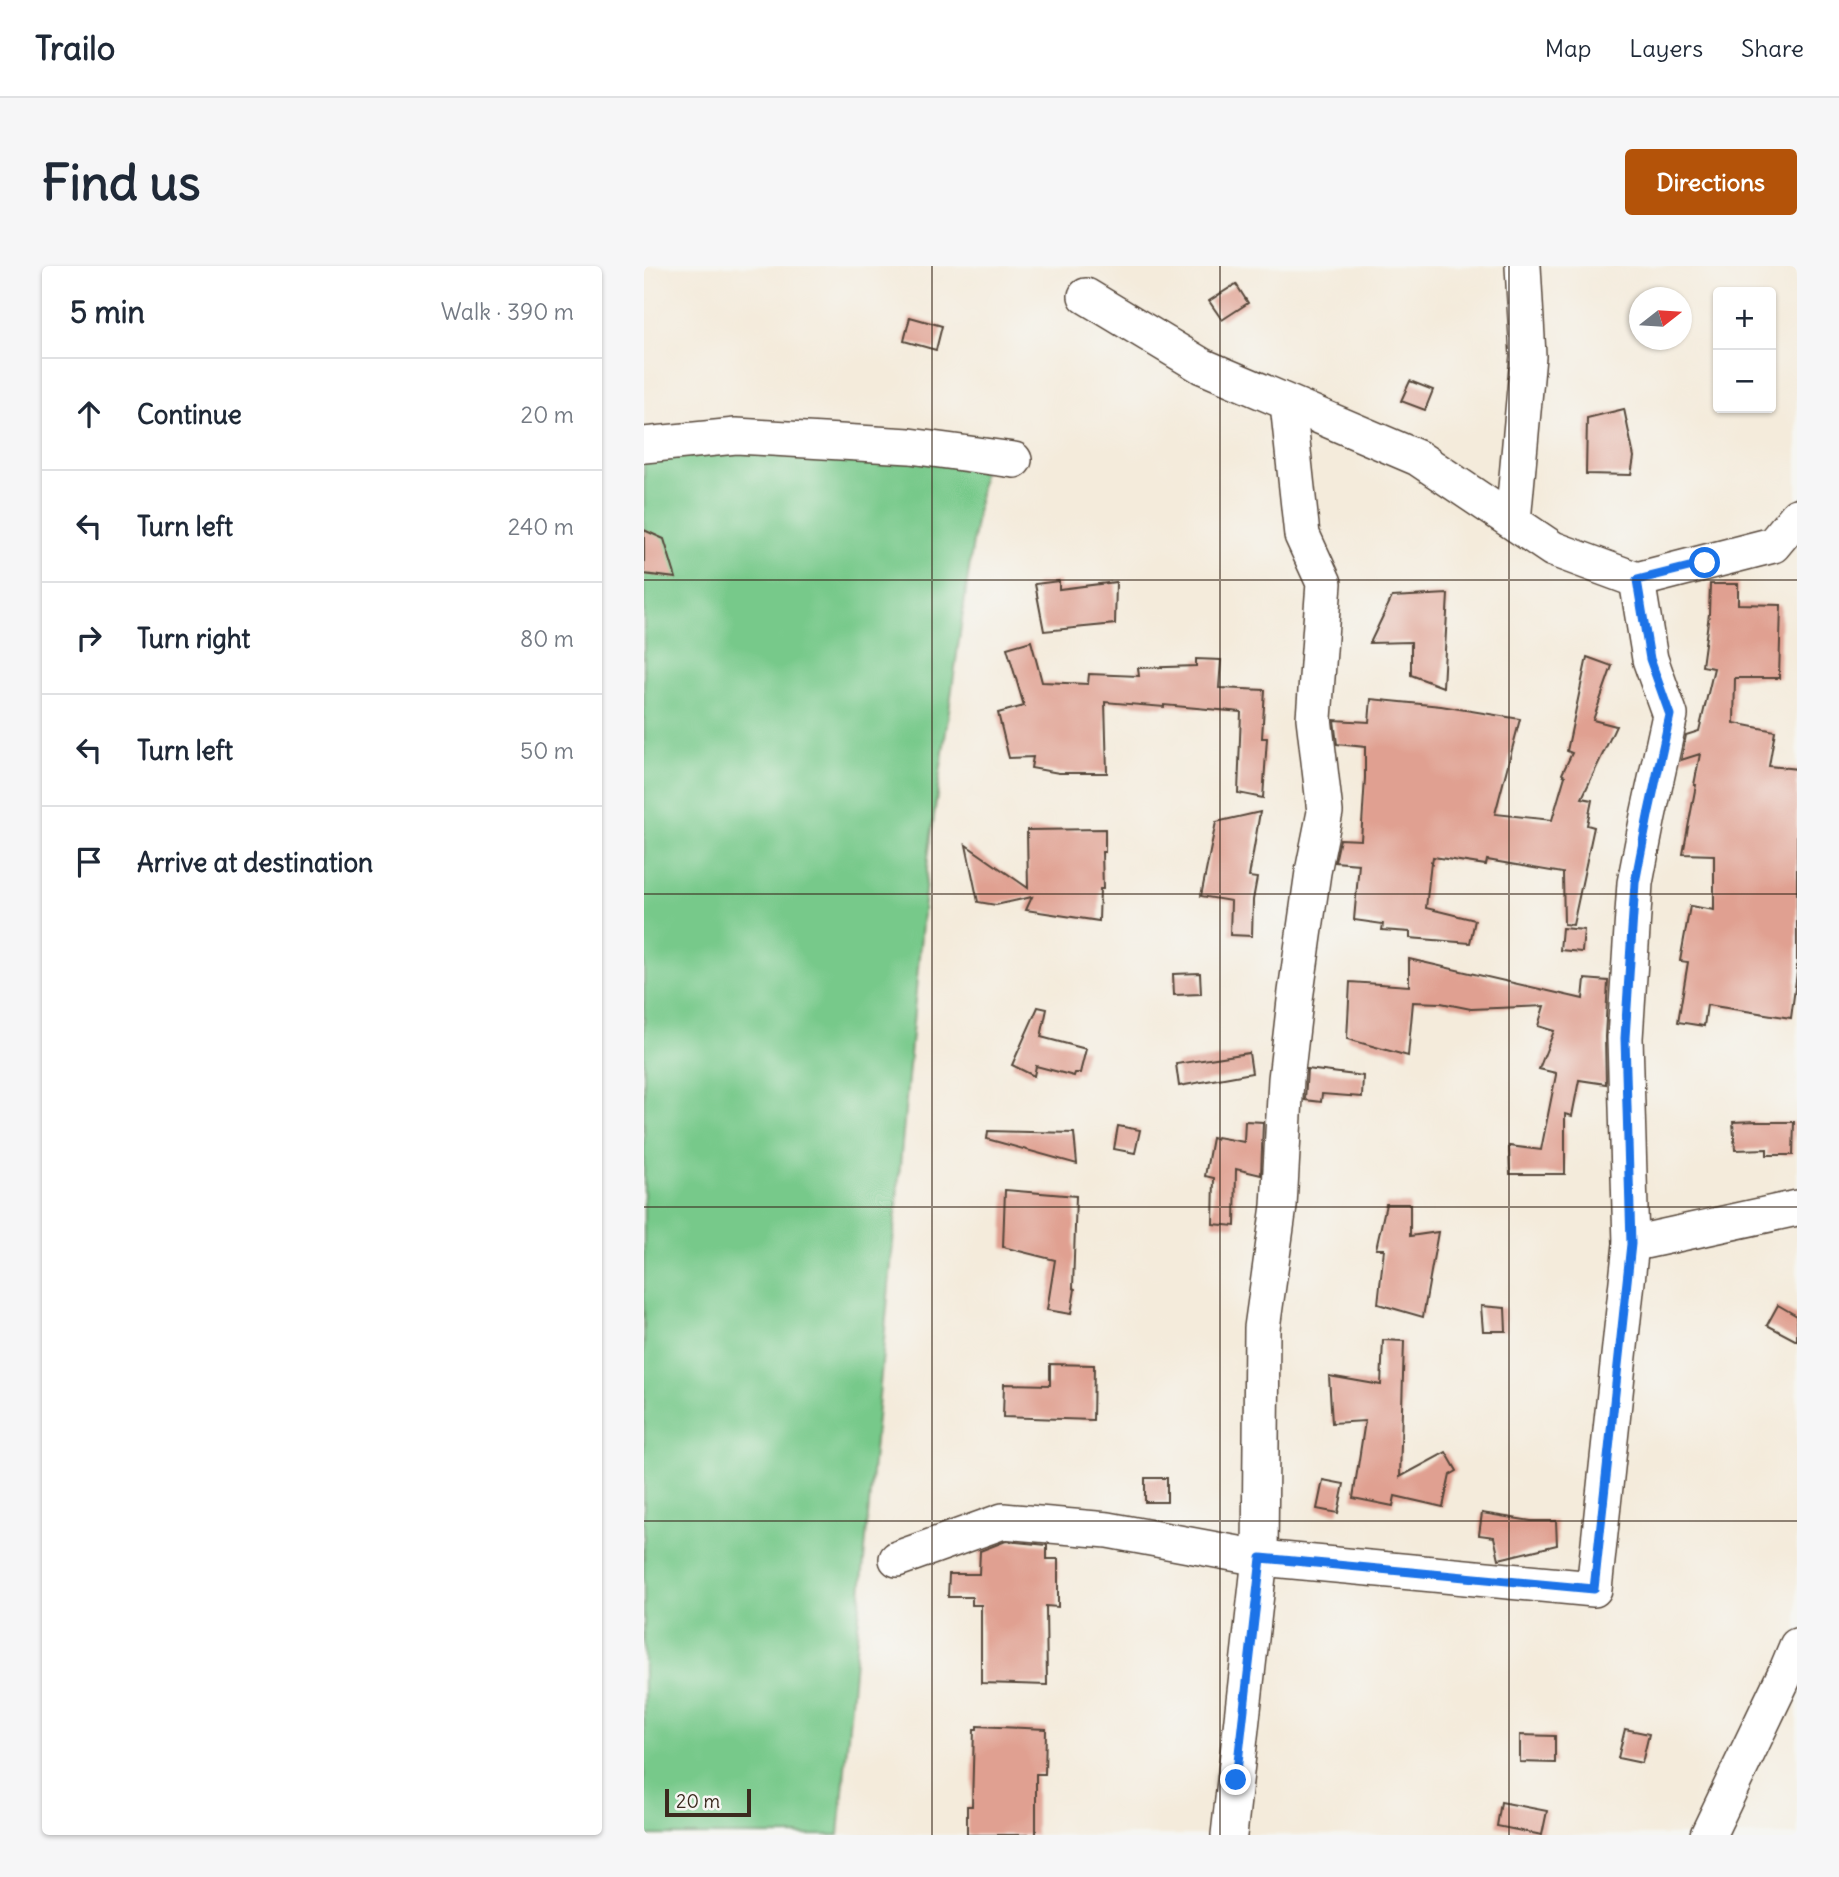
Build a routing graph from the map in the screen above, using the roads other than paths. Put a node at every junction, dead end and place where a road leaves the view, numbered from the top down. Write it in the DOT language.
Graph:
graph roads {
  1 [pos="1523,266"];
  2 [pos="1086,296"];
  3 [pos="1288,404"];
  4 [pos="644,445"];
  5 [pos="1014,460"];
  6 [pos="1797,516"];
  7 [pos="1513,521"];
  8 [pos="1637,580"];
  9 [pos="1797,1208"];
  10 [pos="1631,1244"];
  11 [pos="1261,1558"];
  12 [pos="897,1559"];
  13 [pos="1797,1646"];
  14 [pos="1229,1835"];
  15 [pos="1708,1835"];
  1 -- 7 [label="street"];
  2 -- 3 [label="street"];
  3 -- 7 [label="street"];
  3 -- 11 [label="street"];
  4 -- 5 [label="street"];
  6 -- 8 [label="street"];
  7 -- 8 [label="street"];
  8 -- 10 [label="street"];
  9 -- 10 [label="street"];
  10 -- 11 [label="street"];
  11 -- 12 [label="street"];
  11 -- 14 [label="street"];
  13 -- 15 [label="street"];
}
